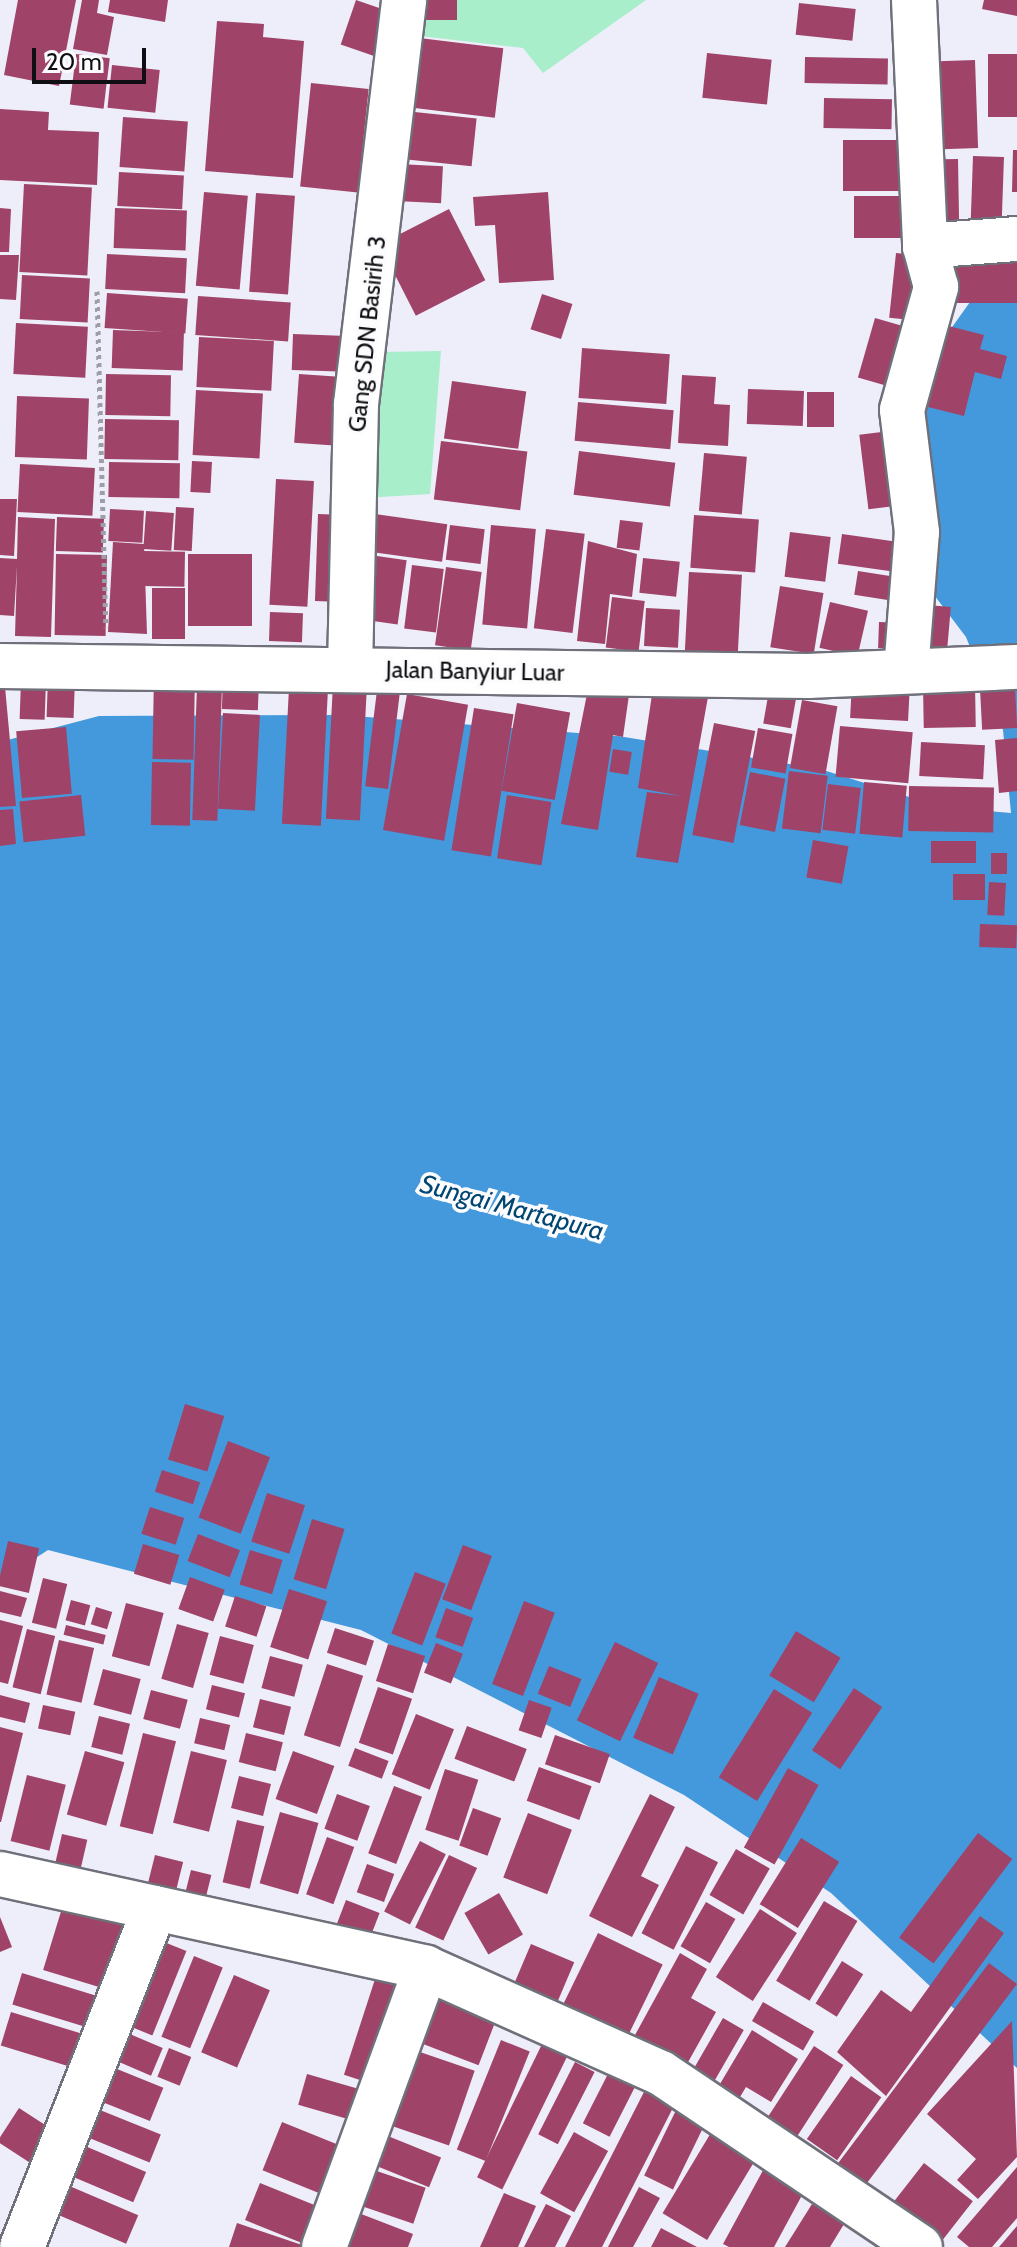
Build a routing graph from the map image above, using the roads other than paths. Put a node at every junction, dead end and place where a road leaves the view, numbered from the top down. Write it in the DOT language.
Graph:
graph roads {
  1 [pos="404,0"];
  2 [pos="914,0"];
  3 [pos="1017,239"];
  4 [pos="925,246"];
  5 [pos="0,666"];
  6 [pos="1017,667"];
  7 [pos="350,669"];
  8 [pos="906,671"];
  9 [pos="0,1874"];
  10 [pos="155,1908"];
  11 [pos="426,1968"];
  12 [pos="906,2242"];
  13 [pos="22,2247"];
  14 [pos="324,2247"];
  1 -- 7 [label="street, Gang SDN Basirih 3"];
  2 -- 4 [label="street"];
  3 -- 4 [label="street"];
  4 -- 8 [label="street"];
  5 -- 7 [label="street, Jalan Banyiur Luar"];
  6 -- 8 [label="street, Jalan Banyiur Luar"];
  7 -- 8 [label="street, Jalan Banyiur Luar"];
  9 -- 10 [label="street"];
  10 -- 11 [label="street"];
  10 -- 13 [label="street"];
  11 -- 12 [label="street"];
  11 -- 14 [label="street"];
}
